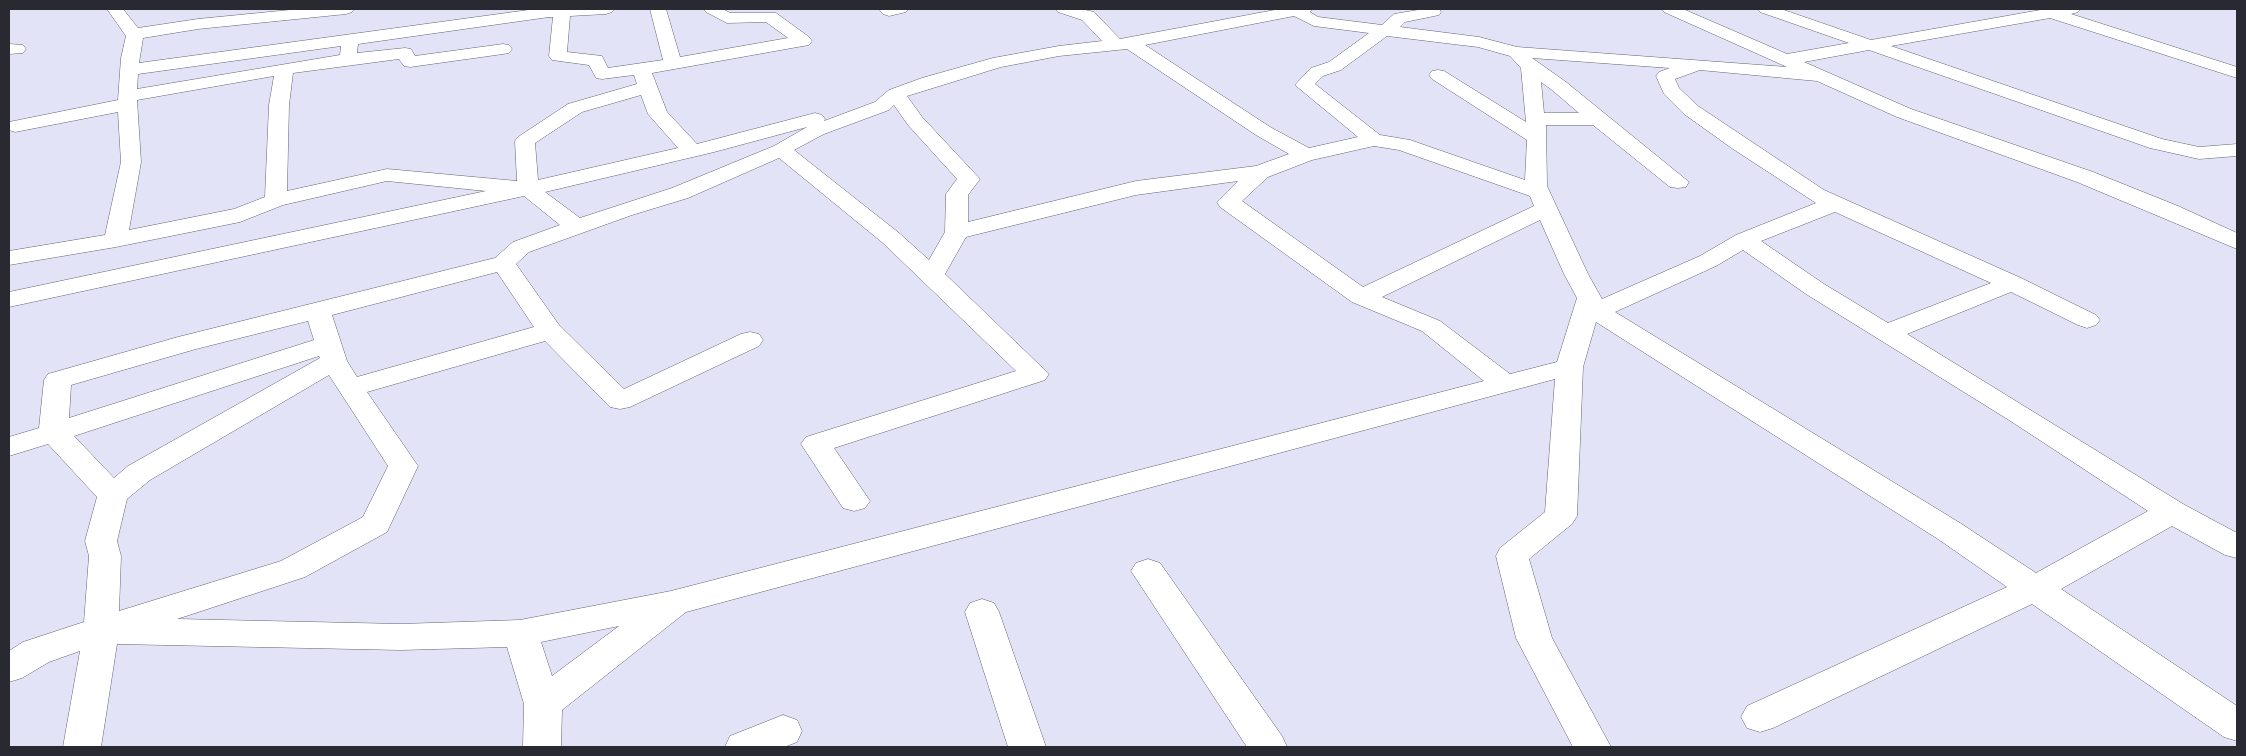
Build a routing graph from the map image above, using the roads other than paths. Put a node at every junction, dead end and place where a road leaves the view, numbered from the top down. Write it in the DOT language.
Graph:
graph roads {
  1 [pos="115,9"];
  2 [pos="242,9"];
  3 [pos="346,9"];
  4 [pos="606,9"];
  5 [pos="658,9"];
  6 [pos="712,9"];
  7 [pos="887,9"];
  8 [pos="900,9"];
  9 [pos="1064,9"];
  10 [pos="1670,9"];
  11 [pos="1766,9"];
  12 [pos="2072,9"];
  13 [pos="1301,10"];
  14 [pos="554,11"];
  15 [pos="1431,11"];
  16 [pos="2050,13"];
  17 [pos="198,24"];
  18 [pos="1384,30"];
  19 [pos="134,34"];
  20 [pos="350,40"];
  21 [pos="1479,42"];
  22 [pos="1123,43"];
  23 [pos="1875,45"];
  24 [pos="503,49"];
  25 [pos="263,51"];
  26 [pos="348,60"];
  27 [pos="1523,60"];
  28 [pos="1786,60"];
  29 [pos="674,64"];
  30 [pos="1699,65"];
  31 [pos="130,70"];
  32 [pos="284,70"];
  33 [pos="2237,74"];
  34 [pos="242,75"];
  35 [pos="1438,75"];
  36 [pos="1821,76"];
  37 [pos="645,78"];
  38 [pos="128,100"];
  39 [pos="889,100"];
  40 [pos="1598,119"];
  41 [pos="11,122"];
  42 [pos="1536,128"];
  43 [pos="1374,140"];
  44 [pos="692,150"];
  45 [pos="781,150"];
  46 [pos="2237,150"];
  47 [pos="1306,155"];
  48 [pos="1260,172"];
  49 [pos="1678,182"];
  50 [pos="528,189"];
  51 [pos="276,200"];
  52 [pos="1542,200"];
  53 [pos="1837,203"];
  54 [pos="577,227"];
  55 [pos="957,232"];
  56 [pos="116,240"];
  57 [pos="1744,240"];
  58 [pos="2237,242"];
  59 [pos="9,258"];
  60 [pos="503,262"];
  61 [pos="932,275"];
  62 [pos="2012,283"];
  63 [pos="1361,297"];
  64 [pos="9,300"];
  65 [pos="318,311"];
  66 [pos="1591,314"];
  67 [pos="2087,320"];
  68 [pos="550,330"];
  69 [pos="1886,333"];
  70 [pos="750,340"];
  71 [pos="332,352"];
  72 [pos="1569,367"];
  73 [pos="1506,384"];
  74 [pos="350,388"];
  75 [pos="53,432"];
  76 [pos="9,447"];
  77 [pos="113,495"];
  78 [pos="854,501"];
  79 [pos="2172,512"];
  80 [pos="2237,547"];
  81 [pos="1148,571"];
  82 [pos="2034,589"];
  83 [pos="675,602"];
  84 [pos="982,612"];
  85 [pos="102,630"];
  86 [pos="520,633"];
  87 [pos="9,660"];
  88 [pos="9,668"];
  89 [pos="543,704"];
  90 [pos="1760,717"];
  91 [pos="2237,726"];
  92 [pos="783,731"];
  93 [pos="82,747"];
  94 [pos="542,747"];
  95 [pos="744,747"];
  96 [pos="1027,747"];
  97 [pos="1268,747"];
  98 [pos="1592,747"];
  1 -- 19 [label="street"];
  2 -- 17 [label="street"];
  3 -- 17 [label="street"];
  4 -- 14 [label="street"];
  5 -- 29 [label="street"];
  6 -- 29 [label="street"];
  7 -- 8 [label="street"];
  9 -- 22 [label="street"];
  10 -- 28 [label="street"];
  11 -- 23 [label="street"];
  12 -- 16 [label="street"];
  13 -- 18 [label="street"];
  13 -- 22 [label="street"];
  14 -- 20 [label="street"];
  14 -- 37 [label="street"];
  15 -- 18 [label="street"];
  15 -- 21 [label="street"];
  16 -- 23 [label="street"];
  16 -- 33 [label="street"];
  17 -- 19 [label="street"];
  18 -- 21 [label="street"];
  18 -- 43 [label="street"];
  19 -- 31 [label="street"];
  20 -- 25 [label="street"];
  20 -- 26 [label="street"];
  21 -- 27 [label="street"];
  22 -- 39 [label="street"];
  22 -- 47 [label="street"];
  23 -- 28 [label="street"];
  23 -- 46 [label="street"];
  24 -- 26 [label="street"];
  25 -- 31 [label="street"];
  25 -- 34 [label="street"];
  26 -- 32 [label="street"];
  27 -- 30 [label="street"];
  27 -- 40 [label="street"];
  27 -- 42 [label="street"];
  28 -- 36 [label="street"];
  29 -- 37 [label="street"];
  30 -- 36 [label="street"];
  30 -- 53 [label="street"];
  31 -- 38 [label="street"];
  32 -- 34 [label="street"];
  32 -- 51 [label="street"];
  34 -- 38 [label="street"];
  35 -- 42 [label="street"];
  36 -- 58 [label="street"];
  37 -- 44 [label="street"];
  37 -- 50 [label="street"];
  38 -- 41 [label="street"];
  38 -- 56 [label="street"];
  39 -- 44 [label="street"];
  39 -- 45 [label="street"];
  39 -- 55 [label="street"];
  40 -- 42 [label="street"];
  40 -- 49 [label="street"];
  42 -- 52 [label="street"];
  43 -- 47 [label="street"];
  43 -- 52 [label="street"];
  44 -- 50 [label="street"];
  45 -- 54 [label="street"];
  45 -- 61 [label="street"];
  47 -- 48 [label="street"];
  48 -- 55 [label="street"];
  48 -- 63 [label="street"];
  50 -- 51 [label="street"];
  50 -- 54 [label="street"];
  50 -- 64 [label="street"];
  51 -- 56 [label="street"];
  52 -- 63 [label="street"];
  52 -- 66 [label="street"];
  53 -- 57 [label="street"];
  53 -- 62 [label="street"];
  54 -- 60 [label="street"];
  55 -- 61 [label="street"];
  56 -- 59 [label="street"];
  57 -- 66 [label="street"];
  57 -- 69 [label="street"];
  60 -- 65 [label="street"];
  60 -- 68 [label="street"];
  61 -- 78 [label="street"];
  62 -- 67 [label="street"];
  62 -- 69 [label="street"];
  63 -- 73 [label="street"];
  65 -- 71 [label="street"];
  65 -- 75 [label="street"];
  66 -- 72 [label="street"];
  66 -- 82 [label="street"];
  68 -- 70 [label="street"];
  68 -- 74 [label="street"];
  69 -- 79 [label="street"];
  71 -- 74 [label="street"];
  71 -- 75 [label="street"];
  71 -- 77 [label="street"];
  72 -- 73 [label="street"];
  72 -- 98 [label="street"];
  73 -- 83 [label="street"];
  74 -- 85 [label="street"];
  75 -- 76 [label="street"];
  75 -- 77 [label="street"];
  77 -- 85 [label="street"];
  79 -- 80 [label="street"];
  79 -- 82 [label="street"];
  81 -- 97 [label="street"];
  82 -- 90 [label="street"];
  82 -- 91 [label="street"];
  83 -- 86 [label="street"];
  83 -- 89 [label="street"];
  84 -- 96 [label="street"];
  85 -- 86 [label="street"];
  85 -- 87 [label="street"];
  85 -- 88 [label="street"];
  85 -- 93 [label="street"];
  86 -- 89 [label="street"];
  89 -- 94 [label="street"];
  92 -- 95 [label="street"];
}
